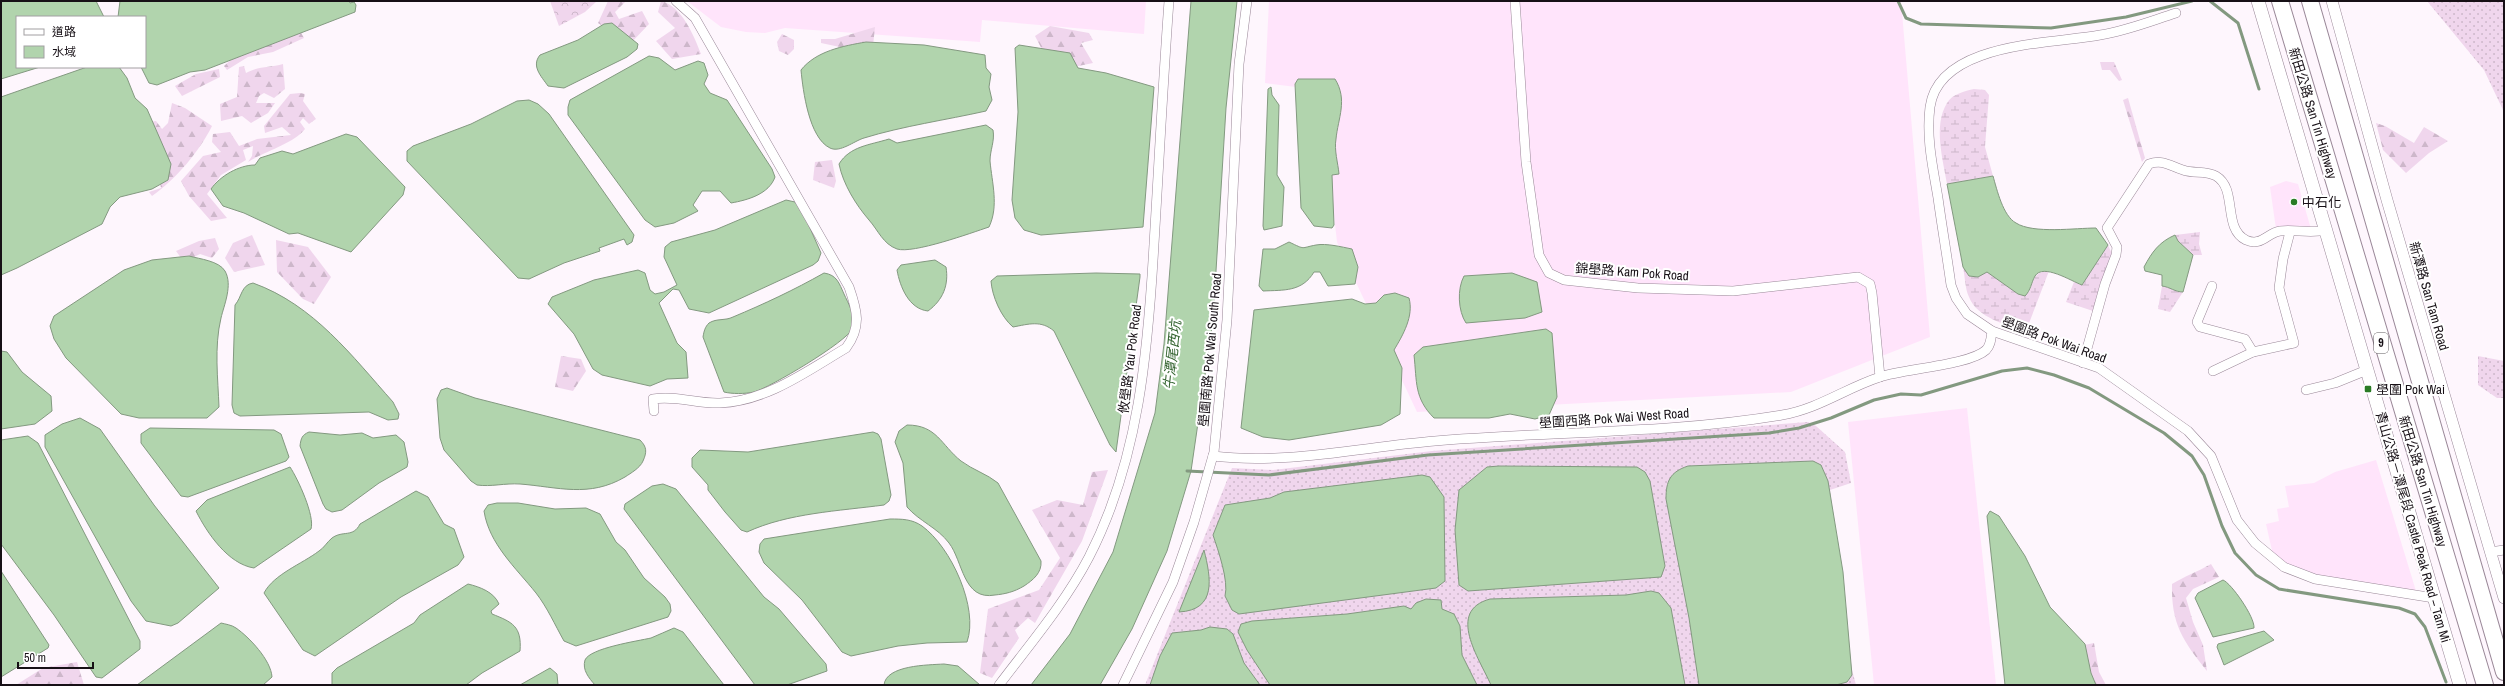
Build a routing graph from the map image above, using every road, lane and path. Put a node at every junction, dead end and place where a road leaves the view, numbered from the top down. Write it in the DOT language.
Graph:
graph roads {
  1 [pos="676,1"];
  2 [pos="1169,1"];
  3 [pos="1247,1"];
  4 [pos="1515,1"];
  5 [pos="2258,1"];
  6 [pos="2280,1"];
  7 [pos="2310,1"];
  8 [pos="2332,1"];
  9 [pos="2176,13"];
  10 [pos="2326,230"];
  11 [pos="2290,232"];
  12 [pos="2212,286"];
  13 [pos="1992,331"];
  14 [pos="2253,352"];
  15 [pos="2083,363"];
  16 [pos="2367,370"];
  17 [pos="2213,372"];
  18 [pos="1880,377"];
  19 [pos="2306,390"];
  20 [pos="654,411"];
  21 [pos="1213,456"];
  22 [pos="2504,550"];
  23 [pos="2490,552"];
  24 [pos="2434,598"];
  25 [pos="2504,598"];
  26 [pos="2504,672"];
  27 [pos="999,685"];
  28 [pos="1123,685"];
  29 [pos="2460,685"];
  30 [pos="2485,685"];
  1 -- 20 [label="street"];
  2 -- 27 [label="street, 攸壆路 Yau Pok Road"];
  3 -- 21 [label="street, 壆圍南路 Pok Wai South Road"];
  4 -- 18 [label="street, 錦壆路 Kam Pok Road"];
  5 -- 10 [label="main road, 青山公路－潭尾段 Castle Peak Road – Tam Mi"];
  6 -- 30 [label="highway, 新田公路 San Tin Highway / 9"];
  7 -- 26 [label="highway, 新田公路 San Tin Highway / 9"];
  8 -- 23 [label="street, 新潭路 San Tam Road"];
  9 -- 13 [label="street, 壆圍路 Pok Wai Road"];
  10 -- 11 [label="street"];
  10 -- 16 [label="main road, 青山公路－潭尾段 Castle Peak Road – Tam Mi"];
  11 -- 14 [label="street"];
  11 -- 15 [label="street"];
  12 -- 14 [label="street"];
  13 -- 15 [label="street, 壆圍路 Pok Wai Road"];
  13 -- 18 [label="street, 壆圍西路 Pok Wai West Road"];
  14 -- 17 [label="street"];
  15 -- 24 [label="street, 壆圍路 Pok Wai Road"];
  16 -- 19 [label="street"];
  16 -- 24 [label="main road, 青山公路－潭尾段 Castle Peak Road – Tam Mi"];
  18 -- 21 [label="street, 壆圍西路 Pok Wai West Road"];
  21 -- 28 [label="street, 壆圍南路 Pok Wai South Road"];
  22 -- 23 [label="street"];
  23 -- 25 [label="street, 新潭路 San Tam Road"];
  24 -- 29 [label="main road, 青山公路－潭尾段 Castle Peak Road – Tam Mi"];
}
